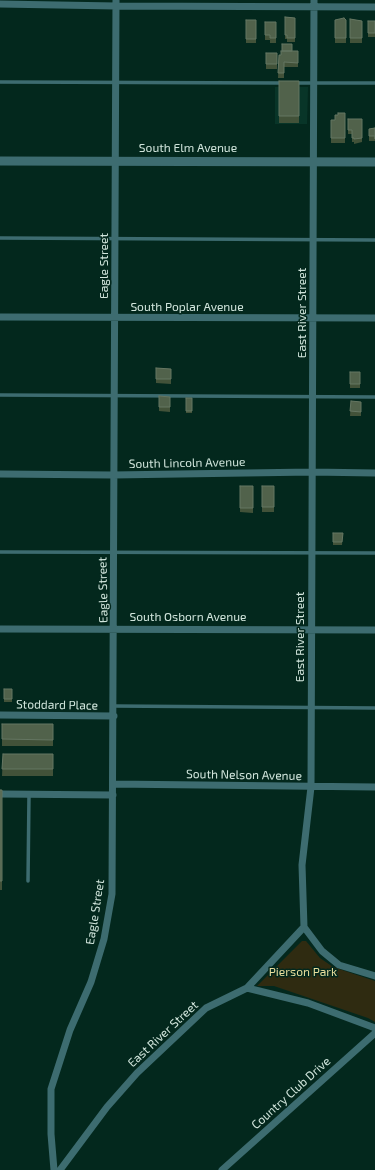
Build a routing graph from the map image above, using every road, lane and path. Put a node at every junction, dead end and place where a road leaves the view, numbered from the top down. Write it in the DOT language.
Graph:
graph roads {
  1 [pos="116,3"];
  2 [pos="314,3"];
  3 [pos="0,4"];
  4 [pos="375,7"];
  5 [pos="0,82"];
  6 [pos="116,82"];
  7 [pos="313,83"];
  8 [pos="375,83"];
  9 [pos="115,160"];
  10 [pos="0,161"];
  11 [pos="313,161"];
  12 [pos="375,162"];
  13 [pos="0,238"];
  14 [pos="115,238"];
  15 [pos="313,240"];
  16 [pos="375,240"];
  17 [pos="0,317"];
  18 [pos="312,317"];
  19 [pos="115,318"];
  20 [pos="375,318"];
  21 [pos="0,395"];
  22 [pos="114,395"];
  23 [pos="312,396"];
  24 [pos="375,397"];
  25 [pos="312,472"];
  26 [pos="375,473"];
  27 [pos="0,474"];
  28 [pos="113,475"];
  29 [pos="0,552"];
  30 [pos="114,552"];
  31 [pos="312,552"];
  32 [pos="375,553"];
  33 [pos="0,628"];
  34 [pos="114,628"];
  35 [pos="311,629"];
  36 [pos="375,630"];
  37 [pos="114,706"];
  38 [pos="311,708"];
  39 [pos="375,708"];
  40 [pos="0,715"];
  41 [pos="114,716"];
  42 [pos="113,784"];
  43 [pos="311,787"];
  44 [pos="375,787"];
  45 [pos="0,794"];
  46 [pos="29,795"];
  47 [pos="113,795"];
  48 [pos="28,881"];
  49 [pos="304,927"];
  50 [pos="375,976"];
  51 [pos="247,988"];
  52 [pos="375,1028"];
  53 [pos="375,1033"];
  54 [pos="54,1170"];
  55 [pos="60,1170"];
  56 [pos="222,1170"];
  1 -- 2 [label="street"];
  1 -- 3 [label="street"];
  1 -- 6 [label="street, Eagle Street"];
  2 -- 4 [label="street"];
  2 -- 7 [label="street, East River Street"];
  5 -- 6 [label="lane"];
  6 -- 7 [label="lane"];
  6 -- 9 [label="street, Eagle Street"];
  7 -- 8 [label="lane"];
  7 -- 11 [label="street, East River Street"];
  9 -- 10 [label="street, South Elm Avenue"];
  9 -- 11 [label="street, South Elm Avenue"];
  9 -- 14 [label="street, Eagle Street"];
  11 -- 12 [label="street, South Elm Avenue"];
  11 -- 15 [label="street, East River Street"];
  13 -- 14 [label="lane"];
  14 -- 15 [label="lane"];
  14 -- 19 [label="street, Eagle Street"];
  15 -- 16 [label="lane"];
  15 -- 18 [label="street, East River Street"];
  17 -- 19 [label="street, South Poplar Avenue"];
  18 -- 19 [label="street, South Poplar Avenue"];
  18 -- 20 [label="street, South Poplar Avenue"];
  18 -- 23 [label="street, East River Street"];
  19 -- 22 [label="street, Eagle Street"];
  21 -- 22 [label="lane"];
  22 -- 23 [label="lane"];
  22 -- 28 [label="street, Eagle Street"];
  23 -- 24 [label="lane"];
  23 -- 25 [label="street, East River Street"];
  25 -- 26 [label="street, South Lincoln Avenue"];
  25 -- 28 [label="street, South Lincoln Avenue"];
  25 -- 31 [label="street, East River Street"];
  27 -- 28 [label="street, South Lincoln Avenue"];
  28 -- 30 [label="street, Eagle Street"];
  29 -- 30 [label="lane"];
  30 -- 31 [label="lane"];
  30 -- 34 [label="street, Eagle Street"];
  31 -- 32 [label="lane"];
  31 -- 35 [label="street, East River Street"];
  33 -- 34 [label="street, South Osborn Avenue"];
  34 -- 35 [label="street, South Osborn Avenue"];
  34 -- 37 [label="street, Eagle Street"];
  35 -- 36 [label="street, South Osborn Avenue"];
  35 -- 38 [label="street, East River Street"];
  37 -- 38 [label="lane"];
  37 -- 41 [label="street, Eagle Street"];
  38 -- 39 [label="lane"];
  38 -- 43 [label="street, East River Street"];
  40 -- 41 [label="street, Stoddard Place"];
  41 -- 42 [label="street, Eagle Street"];
  42 -- 43 [label="street, South Nelson Avenue"];
  42 -- 47 [label="street, Eagle Street"];
  43 -- 44 [label="street, South Nelson Avenue"];
  43 -- 49 [label="street, East River Street"];
  45 -- 46 [label="street"];
  46 -- 47 [label="street"];
  46 -- 48 [label="lane"];
  47 -- 54 [label="street, Eagle Street"];
  49 -- 50 [label="street"];
  49 -- 51 [label="street, East River Street"];
  51 -- 52 [label="street"];
  51 -- 55 [label="street, East River Street"];
  53 -- 56 [label="street, Country Club Drive"];
}
